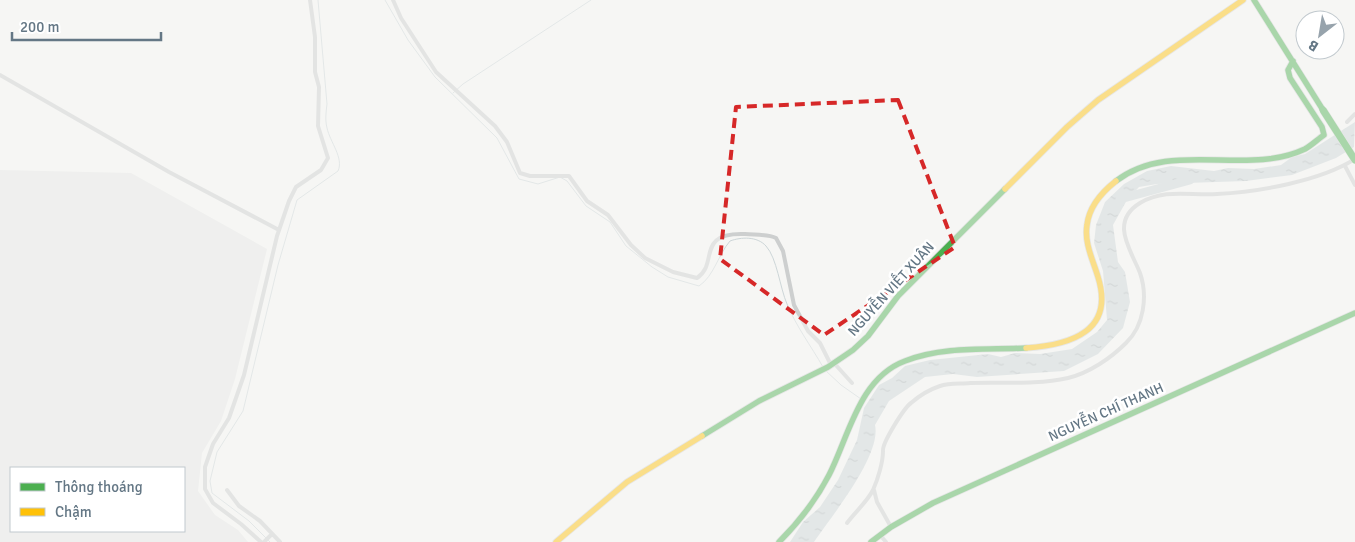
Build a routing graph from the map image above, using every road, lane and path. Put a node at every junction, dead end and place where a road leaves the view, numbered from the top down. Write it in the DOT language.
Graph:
graph roads {
  1 [pos="310,0"];
  2 [pos="393,0"];
  3 [pos="1243,0"];
  4 [pos="1254,0"];
  5 [pos="1293,61"];
  6 [pos="0,75"];
  7 [pos="1355,114"];
  8 [pos="1346,122"];
  9 [pos="1355,160"];
  10 [pos="1345,166"];
  11 [pos="1355,185"];
  12 [pos="279,230"];
  13 [pos="1355,313"];
  14 [pos="831,365"];
  15 [pos="852,383"];
  16 [pos="874,488"];
  17 [pos="227,490"];
  18 [pos="847,523"];
  19 [pos="891,527"];
  20 [pos="880,535"];
  21 [pos="271,536"];
  22 [pos="263,542"];
  23 [pos="280,542"];
  24 [pos="556,542"];
  25 [pos="779,542"];
  26 [pos="871,542"];
  27 [pos="886,542"];
  1 -- 12 [label="street"];
  2 -- 14 [label="street"];
  3 -- 14 [label="main road, NGUYỄN VIẾT XUÂN"];
  4 -- 5 [label="main road"];
  5 -- 9 [label="main road, bridge"];
  5 -- 25 [label="main road"];
  6 -- 12 [label="street"];
  7 -- 8 [label="street"];
  9 -- 10 [label="street"];
  10 -- 11 [label="street"];
  10 -- 16 [label="street"];
  12 -- 22 [label="street"];
  13 -- 19 [label="main road, NGUYỄN CHÍ THANH"];
  14 -- 15 [label="street"];
  14 -- 24 [label="main road, NGUYỄN VIẾT XUÂN"];
  16 -- 18 [label="street"];
  16 -- 19 [label="street"];
  17 -- 21 [label="street"];
  19 -- 20 [label="main road, NGUYỄN CHÍ THANH"];
  20 -- 26 [label="main road, NGUYỄN CHÍ THANH"];
  20 -- 27 [label="street"];
  21 -- 22 [label="street"];
  21 -- 23 [label="street"];
}
